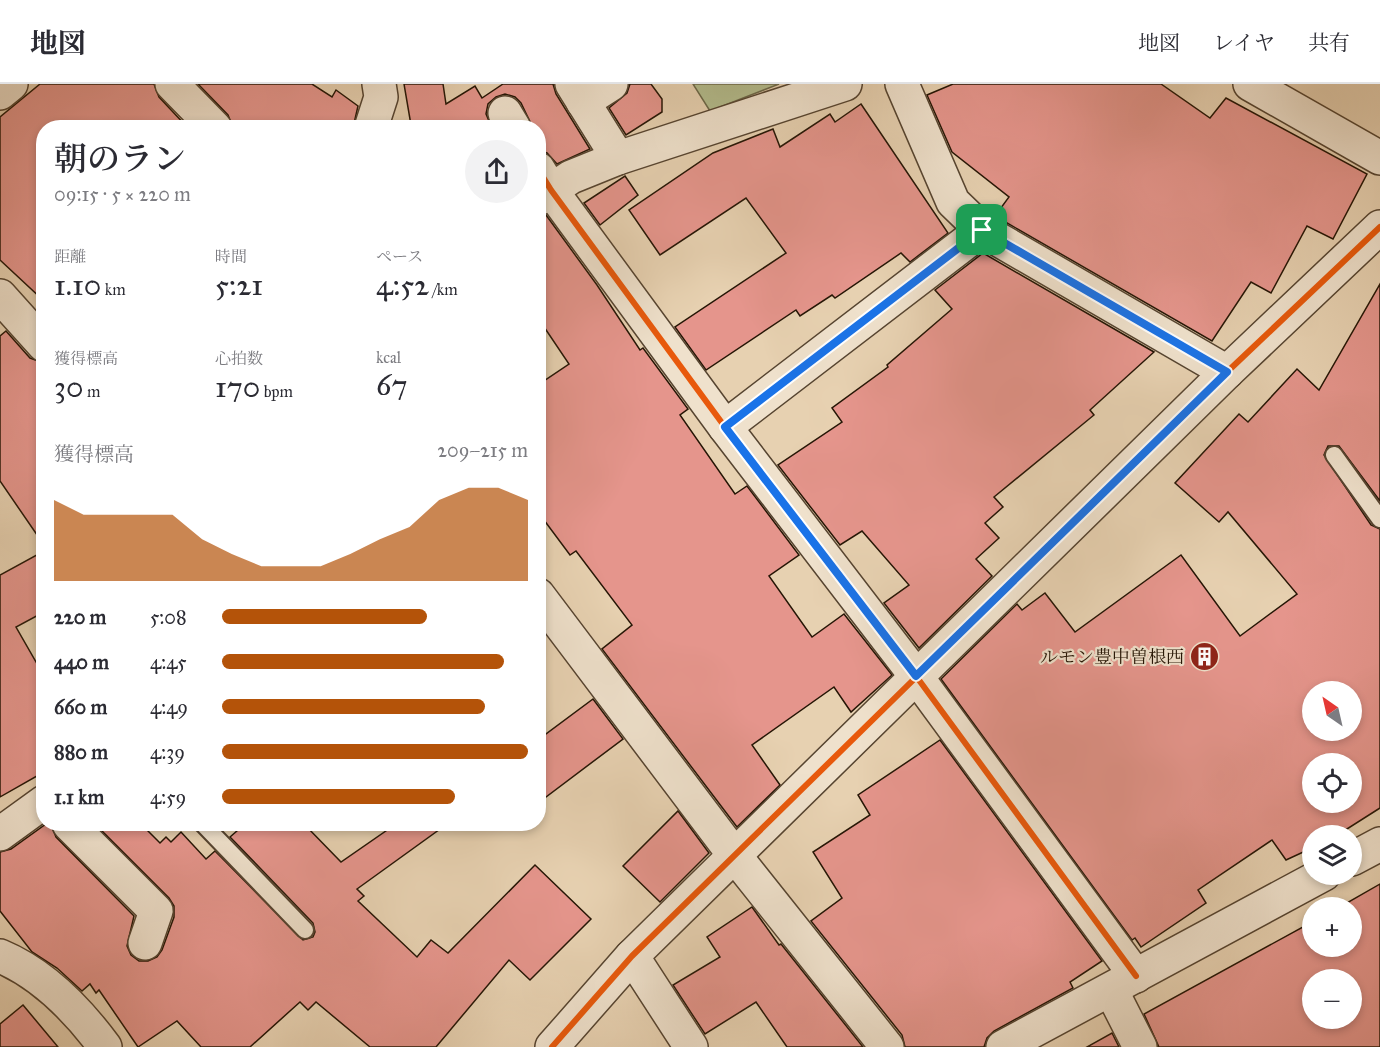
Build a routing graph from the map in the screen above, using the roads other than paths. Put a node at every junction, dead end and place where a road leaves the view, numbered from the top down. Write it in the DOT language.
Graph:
graph roads {
  1 [pos="11,84"];
  2 [pos="172,84"];
  3 [pos="379,84"];
  4 [pos="611,84"];
  5 [pos="845,84"];
  6 [pos="902,84"];
  7 [pos="1250,84"];
  8 [pos="0,93"];
  9 [pos="578,93"];
  10 [pos="207,120"];
  11 [pos="374,120"];
  12 [pos="618,158"];
  13 [pos="1380,158"];
  14 [pos="546,185"];
  15 [pos="546,190"];
  16 [pos="1380,227"];
  17 [pos="982,230"];
  18 [pos="0,296"];
  19 [pos="36,336"];
  20 [pos="1227,372"];
  21 [pos="725,427"];
  22 [pos="1334,455"];
  23 [pos="1380,519"];
  24 [pos="546,606"];
  25 [pos="916,676"];
  26 [pos="36,808"];
  27 [pos="76,831"];
  28 [pos="210,831"];
  29 [pos="0,834"];
  30 [pos="1380,844"];
  31 [pos="1362,854"];
  32 [pos="735,856"];
  33 [pos="1304,885"];
  34 [pos="305,930"];
  35 [pos="145,943"];
  36 [pos="0,956"];
  37 [pos="632,956"];
  38 [pos="1123,983"];
  39 [pos="105,1047"];
  40 [pos="552,1047"];
  41 [pos="691,1047"];
  42 [pos="887,1047"];
  43 [pos="1003,1047"];
  44 [pos="1140,1047"];
  1 -- 8 [label="street"];
  2 -- 10 [label="street"];
  3 -- 11 [label="street"];
  4 -- 9 [label="street"];
  5 -- 12 [label="street"];
  6 -- 17 [label="street"];
  7 -- 13 [label="street"];
  9 -- 12 [label="street"];
  12 -- 14 [label="street"];
  15 -- 21 [label="street"];
  16 -- 20 [label="street"];
  17 -- 20 [label="street"];
  17 -- 21 [label="street"];
  18 -- 19 [label="street"];
  20 -- 25 [label="street"];
  21 -- 25 [label="street"];
  22 -- 23 [label="lane"];
  24 -- 32 [label="street"];
  25 -- 32 [label="street"];
  25 -- 38 [label="street"];
  26 -- 29 [label="street"];
  27 -- 35 [label="street"];
  28 -- 34 [label="lane"];
  30 -- 31 [label="street"];
  32 -- 37 [label="street"];
  32 -- 42 [label="street"];
  33 -- 38 [label="street"];
  36 -- 39 [label="street"];
  37 -- 40 [label="street"];
  37 -- 41 [label="street"];
  38 -- 43 [label="street"];
  38 -- 44 [label="street"];
}
